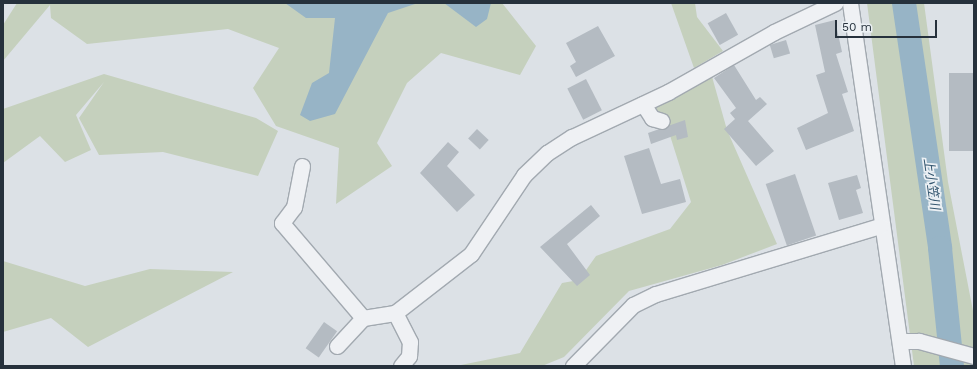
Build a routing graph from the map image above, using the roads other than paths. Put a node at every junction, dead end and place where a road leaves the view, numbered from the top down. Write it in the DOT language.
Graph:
graph roads {
  1 [pos="835,3"];
  2 [pos="850,3"];
  3 [pos="643,104"];
  4 [pos="662,121"];
  5 [pos="302,166"];
  6 [pos="880,226"];
  7 [pos="395,313"];
  8 [pos="363,318"];
  9 [pos="901,341"];
  10 [pos="337,346"];
  11 [pos="970,354"];
  12 [pos="401,366"];
  13 [pos="573,366"];
  14 [pos="903,366"];
  1 -- 3 [label="street"];
  2 -- 6 [label="street"];
  3 -- 4 [label="street"];
  3 -- 7 [label="street"];
  5 -- 8 [label="street"];
  6 -- 9 [label="street"];
  6 -- 13 [label="street"];
  7 -- 8 [label="street"];
  7 -- 12 [label="street"];
  8 -- 10 [label="street"];
  9 -- 11 [label="street"];
  9 -- 14 [label="street"];
}
